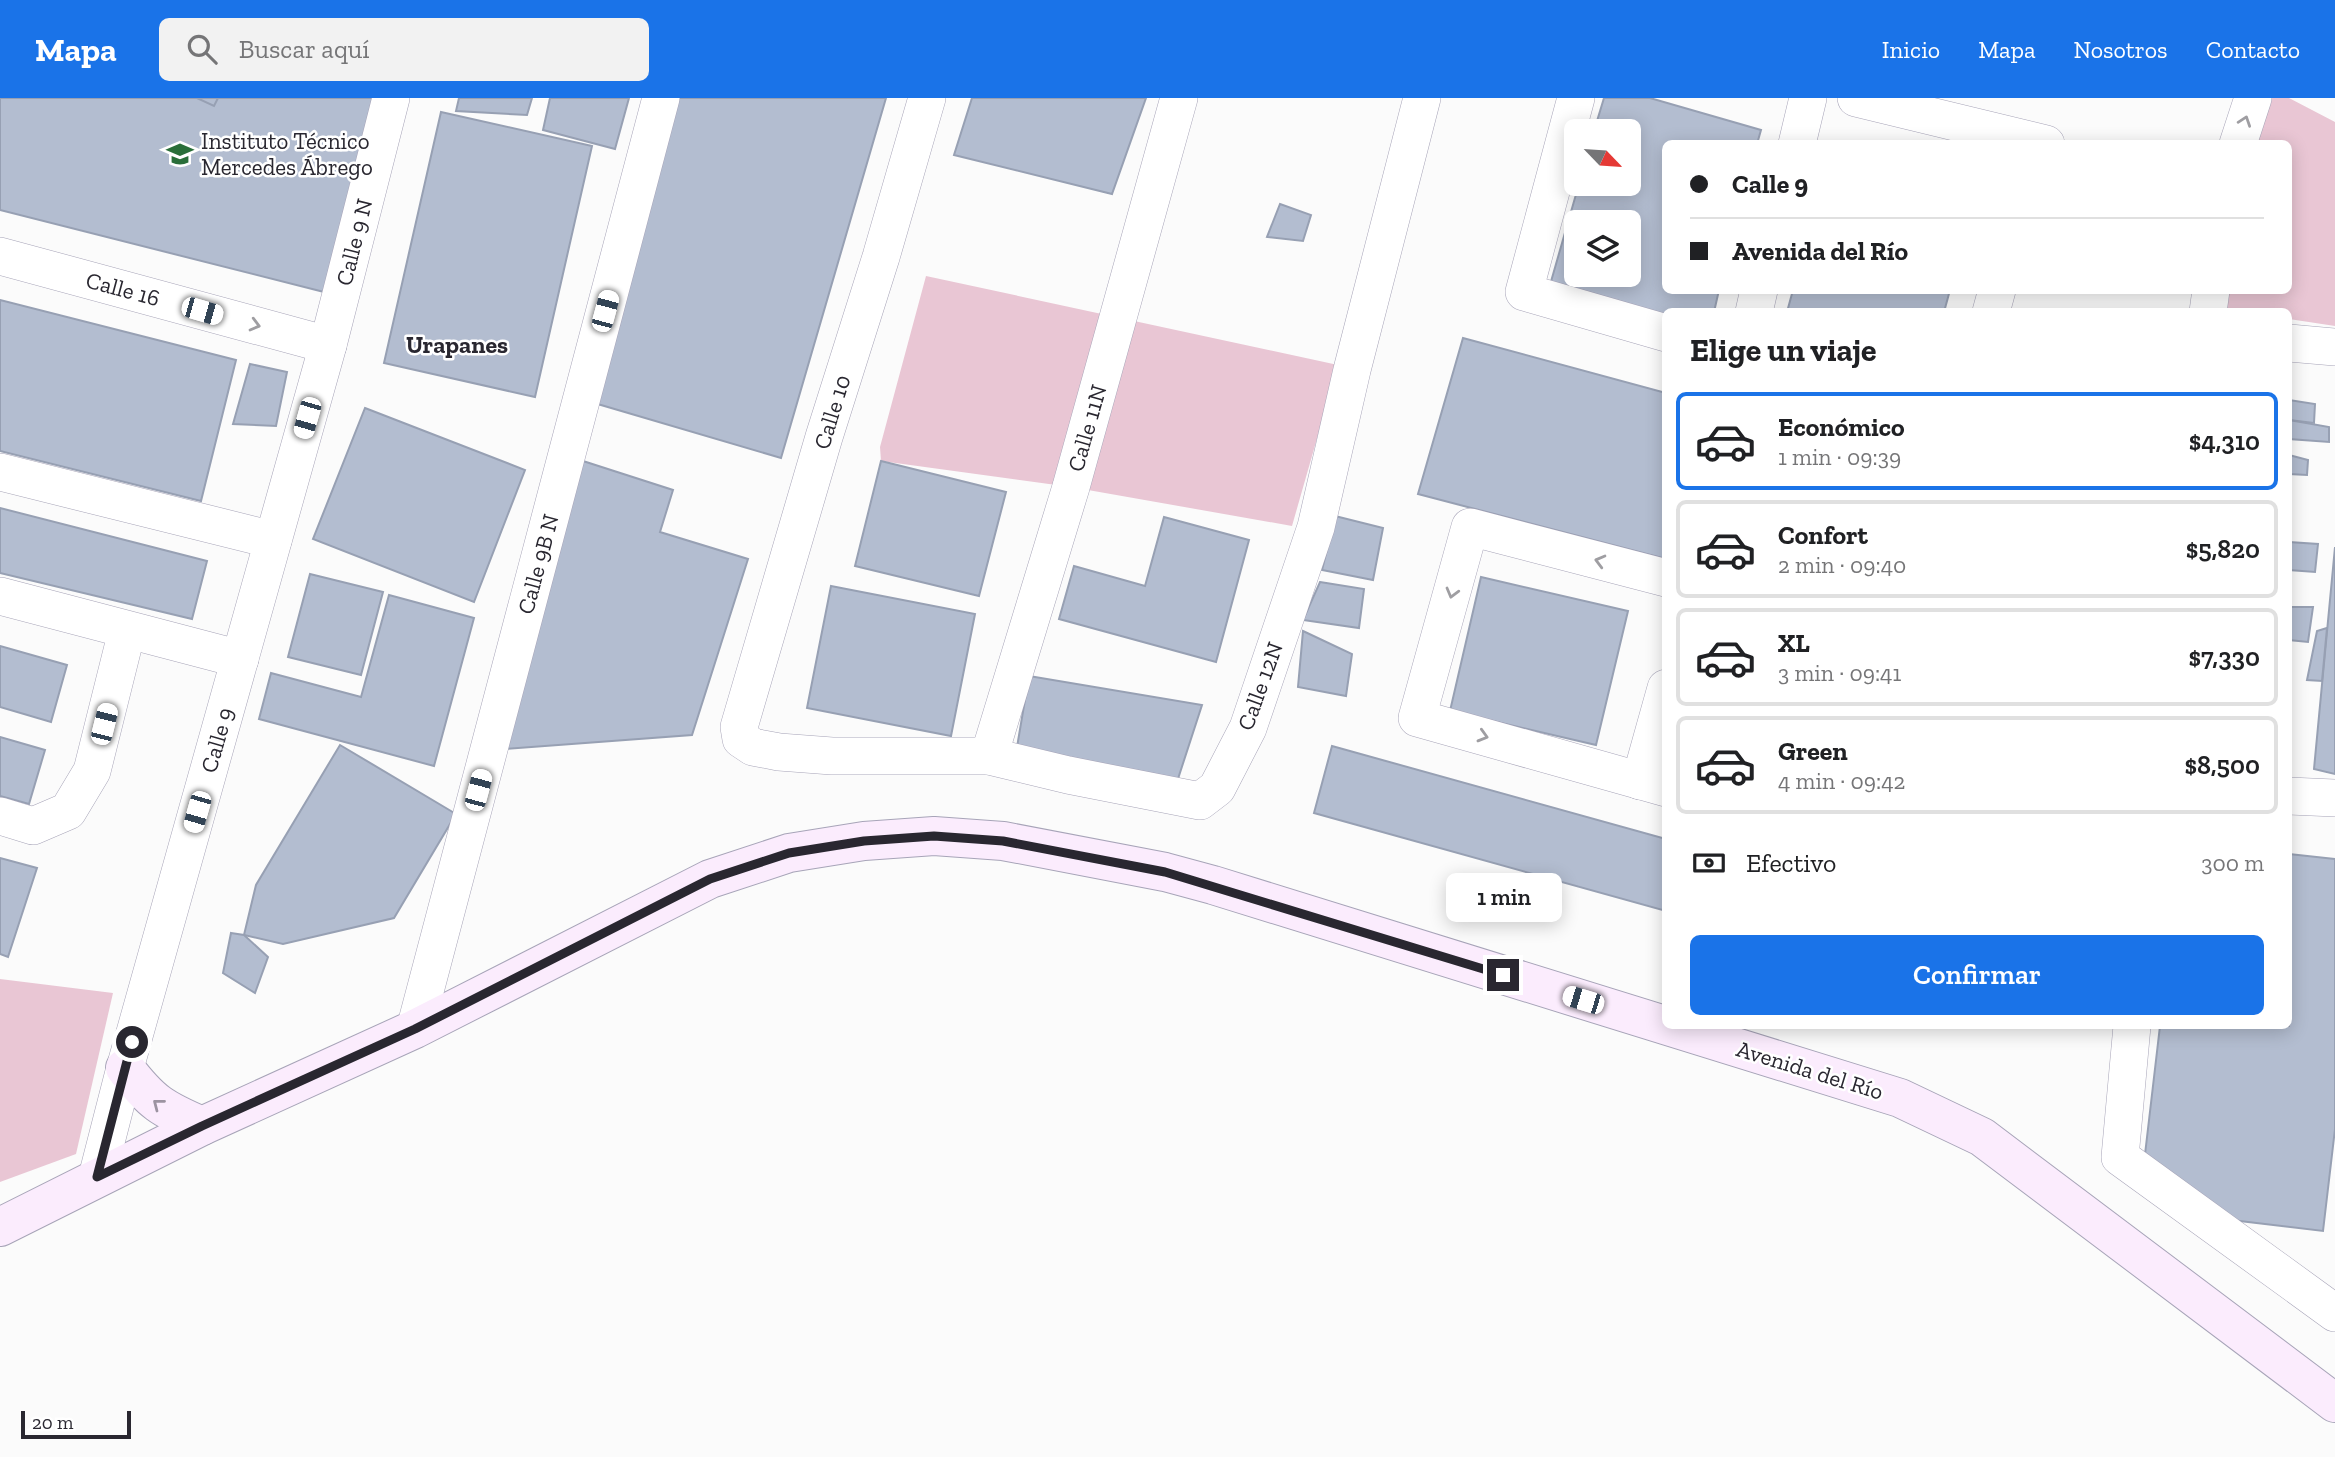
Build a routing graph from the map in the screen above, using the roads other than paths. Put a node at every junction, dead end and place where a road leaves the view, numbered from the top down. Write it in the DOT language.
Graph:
graph roads {
  1 [pos="391,98"];
  2 [pos="661,98"];
  3 [pos="927,98"];
  4 [pos="1180,98"];
  5 [pos="1422,98"];
  6 [pos="1576,98"];
  7 [pos="1808,98"];
  8 [pos="1856,98"];
  9 [pos="2253,98"];
  10 [pos="1798,140"];
  11 [pos="2029,140"];
  12 [pos="2239,140"];
  13 [pos="0,256"];
  14 [pos="1662,332"];
  15 [pos="2292,343"];
  16 [pos="328,345"];
  17 [pos="2335,347"];
  18 [pos="0,472"];
  19 [pos="273,540"];
  20 [pos="1662,577"];
  21 [pos="0,596"];
  22 [pos="127,631"];
  23 [pos="240,659"];
  24 [pos="1662,718"];
  25 [pos="739,727"];
  26 [pos="989,756"];
  27 [pos="1653,785"];
  28 [pos="2292,796"];
  29 [pos="2335,798"];
  30 [pos="0,816"];
  31 [pos="1662,1024"];
  32 [pos="415,1029"];
  33 [pos="1677,1029"];
  34 [pos="2132,1029"];
  35 [pos="125,1068"];
  36 [pos="202,1126"];
  37 [pos="97,1177"];
  38 [pos="0,1227"];
  39 [pos="2335,1313"];
  40 [pos="2335,1404"];
  1 -- 16 [label="street, Calle 9 N"];
  2 -- 32 [label="street, Calle 9B N"];
  3 -- 25 [label="street, Calle 10"];
  4 -- 26 [label="street, Calle 11N"];
  5 -- 26 [label="street, Calle 12N"];
  6 -- 14 [label="street"];
  7 -- 10 [label="street"];
  8 -- 11 [label="street"];
  12 -- 9 [label="street, one-way"];
  13 -- 16 [label="street, Calle 16, one-way"];
  15 -- 17 [label="street"];
  16 -- 19 [label="street, Calle 9"];
  18 -- 19 [label="street"];
  19 -- 23 [label="street, Calle 9"];
  20 -- 27 [label="street, one-way"];
  21 -- 22 [label="street"];
  22 -- 23 [label="street"];
  22 -- 30 [label="street"];
  23 -- 35 [label="street, Calle 9"];
  24 -- 27 [label="street"];
  25 -- 26 [label="street, Calle 12N"];
  28 -- 29 [label="street"];
  31 -- 32 [label="main road, Avenida del Río"];
  32 -- 36 [label="main road, Avenida del Río"];
  33 -- 40 [label="main road, Avenida del Río"];
  34 -- 39 [label="street"];
  36 -- 35 [label="main road, one-way"];
  35 -- 37 [label="street, Calle 9"];
  36 -- 37 [label="main road, Avenida del Río"];
  37 -- 38 [label="main road, Avenida del Río"];
}
